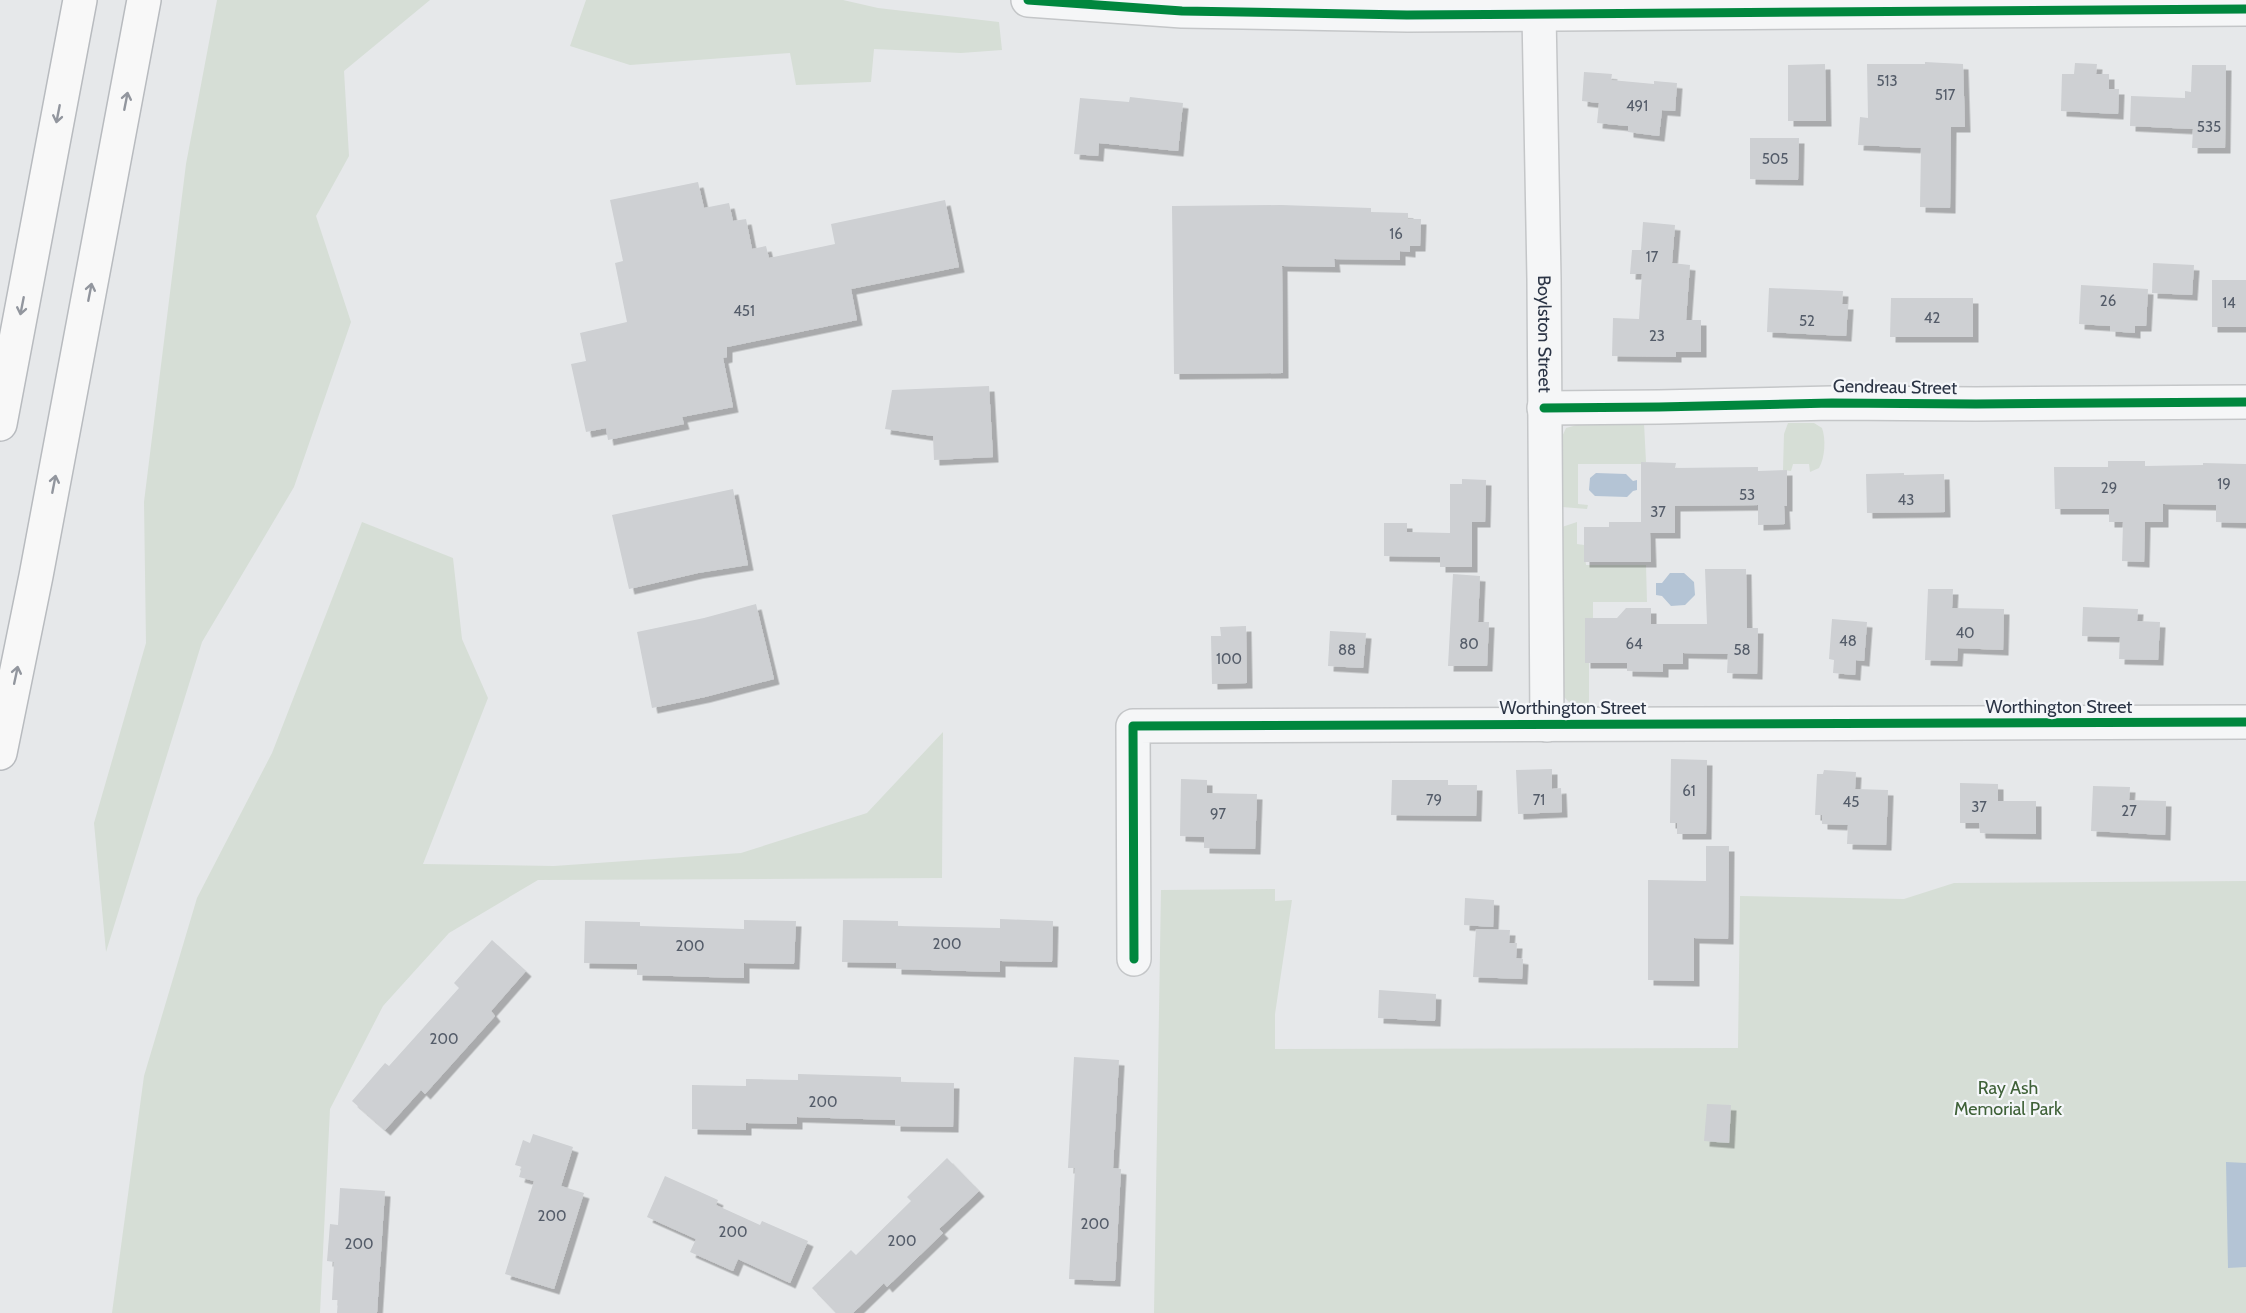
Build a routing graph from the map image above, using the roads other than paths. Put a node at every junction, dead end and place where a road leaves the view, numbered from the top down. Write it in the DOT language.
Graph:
graph roads {
  1 [pos="144,0"];
  2 [pos="1028,0"];
  3 [pos="78,8"];
  4 [pos="2246,9"];
  5 [pos="1539,14"];
  6 [pos="2246,402"];
  7 [pos="1544,408"];
  8 [pos="0,424"];
  9 [pos="2246,722"];
  10 [pos="1547,725"];
  11 [pos="0,753"];
  12 [pos="1134,959"];
  11 -- 1 [label="highway, one-way"];
  2 -- 5 [label="street"];
  3 -- 8 [label="highway, one-way"];
  4 -- 5 [label="street"];
  5 -- 7 [label="street, Boylston Street"];
  6 -- 7 [label="street, Gendreau Street"];
  7 -- 10 [label="street, Boylston Street"];
  9 -- 10 [label="street, Worthington Street"];
  10 -- 12 [label="street, Worthington Street"];
}
